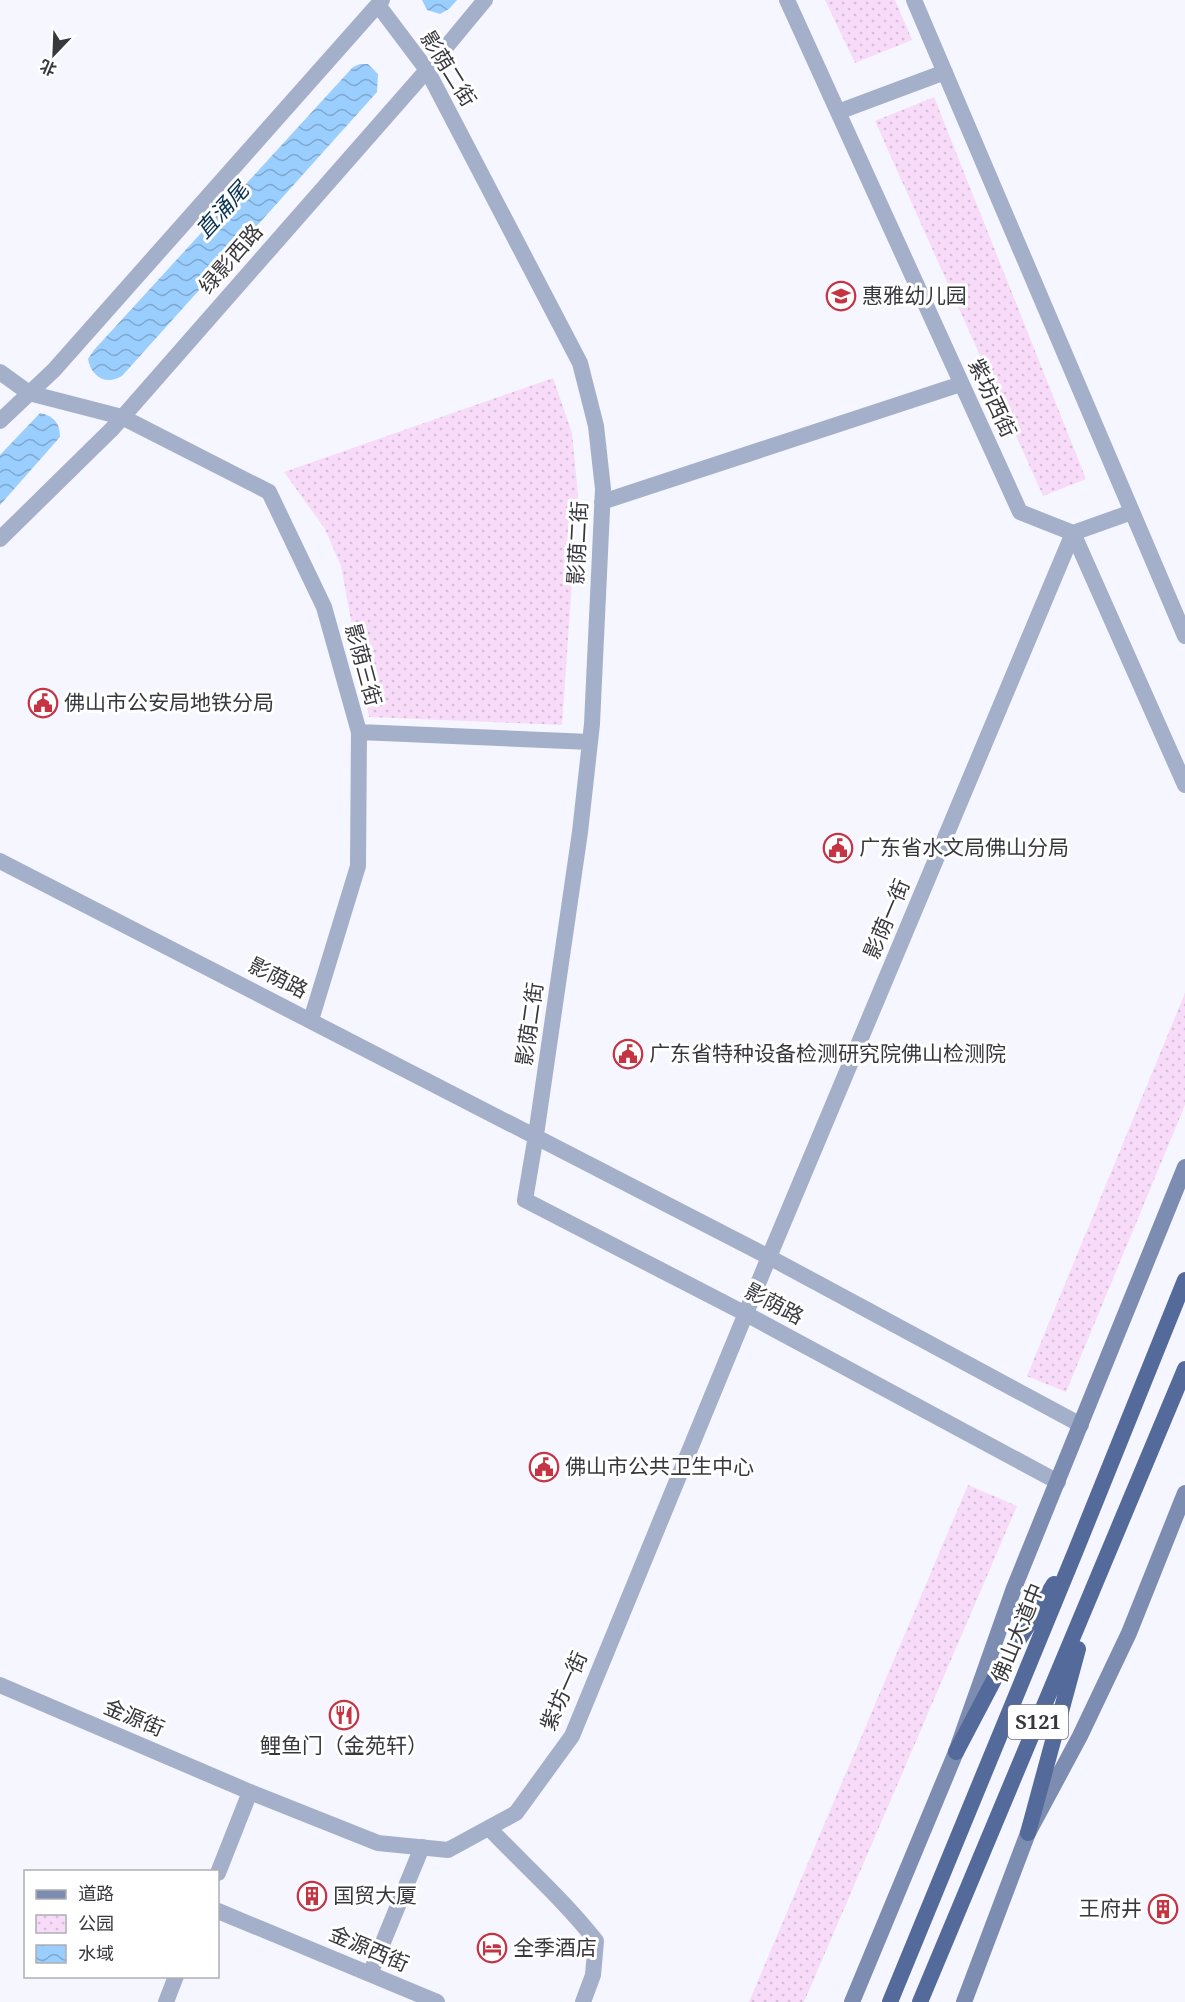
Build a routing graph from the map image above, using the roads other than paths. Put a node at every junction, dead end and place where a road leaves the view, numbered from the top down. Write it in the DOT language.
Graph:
graph roads {
  1 [pos="485,0"];
  2 [pos="787,0"];
  3 [pos="914,0"];
  4 [pos="380,3"];
  5 [pos="427,69"];
  6 [pos="945,72"];
  7 [pos="838,112"];
  8 [pos="0,372"];
  9 [pos="961,384"];
  10 [pos="29,393"];
  11 [pos="122,417"];
  12 [pos="0,421"];
  13 [pos="602,502"];
  14 [pos="1132,512"];
  15 [pos="1073,533"];
  16 [pos="0,539"];
  17 [pos="1185,636"];
  18 [pos="359,732"];
  19 [pos="590,742"];
  20 [pos="1185,784"];
  21 [pos="0,861"];
  22 [pos="311,1020"];
  23 [pos="536,1135"];
  24 [pos="1185,1167"];
  25 [pos="770,1257"];
  26 [pos="1185,1280"];
  27 [pos="746,1314"];
  28 [pos="1185,1369"];
  29 [pos="1081,1425"];
  30 [pos="1058,1482"];
  31 [pos="1185,1493"];
  32 [pos="1076,1550"];
  33 [pos="1103,1565"];
  34 [pos="0,1685"];
  35 [pos="956,1752"];
  36 [pos="250,1792"];
  37 [pos="489,1828"];
  38 [pos="1028,1833"];
  39 [pos="422,1847"];
  40 [pos="219,1870"];
  41 [pos="219,1911"];
  42 [pos="370,1974"];
  43 [pos="176,1978"];
  44 [pos="166,2002"];
  45 [pos="437,2002"];
  46 [pos="583,2002"];
  47 [pos="852,2002"];
  48 [pos="890,2002"];
  49 [pos="920,2002"];
  50 [pos="964,2002"];
  1 -- 5 [label="street, 绿影西路"];
  2 -- 7 [label="street, 紫坊西街"];
  3 -- 6 [label="street"];
  4 -- 5 [label="street, 影荫二街"];
  4 -- 10 [label="street"];
  5 -- 11 [label="street, 绿影西路"];
  5 -- 13 [label="street, 影荫二街"];
  6 -- 7 [label="street"];
  6 -- 14 [label="street"];
  7 -- 9 [label="street, 紫坊西街"];
  8 -- 10 [label="street"];
  9 -- 13 [label="street"];
  9 -- 15 [label="street, 紫坊西街"];
  10 -- 11 [label="street, 影荫三街"];
  10 -- 12 [label="street"];
  11 -- 16 [label="street, 绿影西路"];
  11 -- 18 [label="street, 影荫三街"];
  13 -- 19 [label="street, 影荫二街"];
  14 -- 15 [label="street"];
  14 -- 17 [label="street"];
  15 -- 20 [label="street"];
  15 -- 25 [label="street, 影荫一街"];
  18 -- 19 [label="street"];
  18 -- 22 [label="street, 影荫三街"];
  19 -- 23 [label="street, 影荫二街"];
  21 -- 22 [label="street, 影荫路"];
  22 -- 23 [label="street, 影荫路"];
  23 -- 25 [label="street, 影荫路"];
  23 -- 27 [label="street, 影荫路"];
  24 -- 29 [label="main road, 佛山大道中"];
  25 -- 27 [label="street, 影荫一街"];
  25 -- 29 [label="street, 影荫路"];
  26 -- 32 [label="highway, 佛山大道中 / S121"];
  27 -- 30 [label="street, 影荫路"];
  27 -- 37 [label="street, 紫坊一街"];
  28 -- 33 [label="highway, S121"];
  29 -- 30 [label="main road, 佛山大道中"];
  30 -- 35 [label="main road, 佛山大道中"];
  31 -- 38 [label="main road"];
  32 -- 35 [label="highway"];
  32 -- 48 [label="highway, 佛山大道中 / S121"];
  33 -- 38 [label="highway"];
  33 -- 49 [label="highway, S121"];
  34 -- 36 [label="street, 金源街"];
  35 -- 47 [label="main road, 佛山大道中"];
  36 -- 39 [label="street, 紫坊一街"];
  36 -- 40 [label="street"];
  37 -- 39 [label="street, 紫坊一街"];
  37 -- 46 [label="street"];
  38 -- 50 [label="main road"];
  39 -- 42 [label="street"];
  41 -- 42 [label="street, 金源西街"];
  42 -- 45 [label="street, 金源西街"];
  43 -- 44 [label="street"];
}
